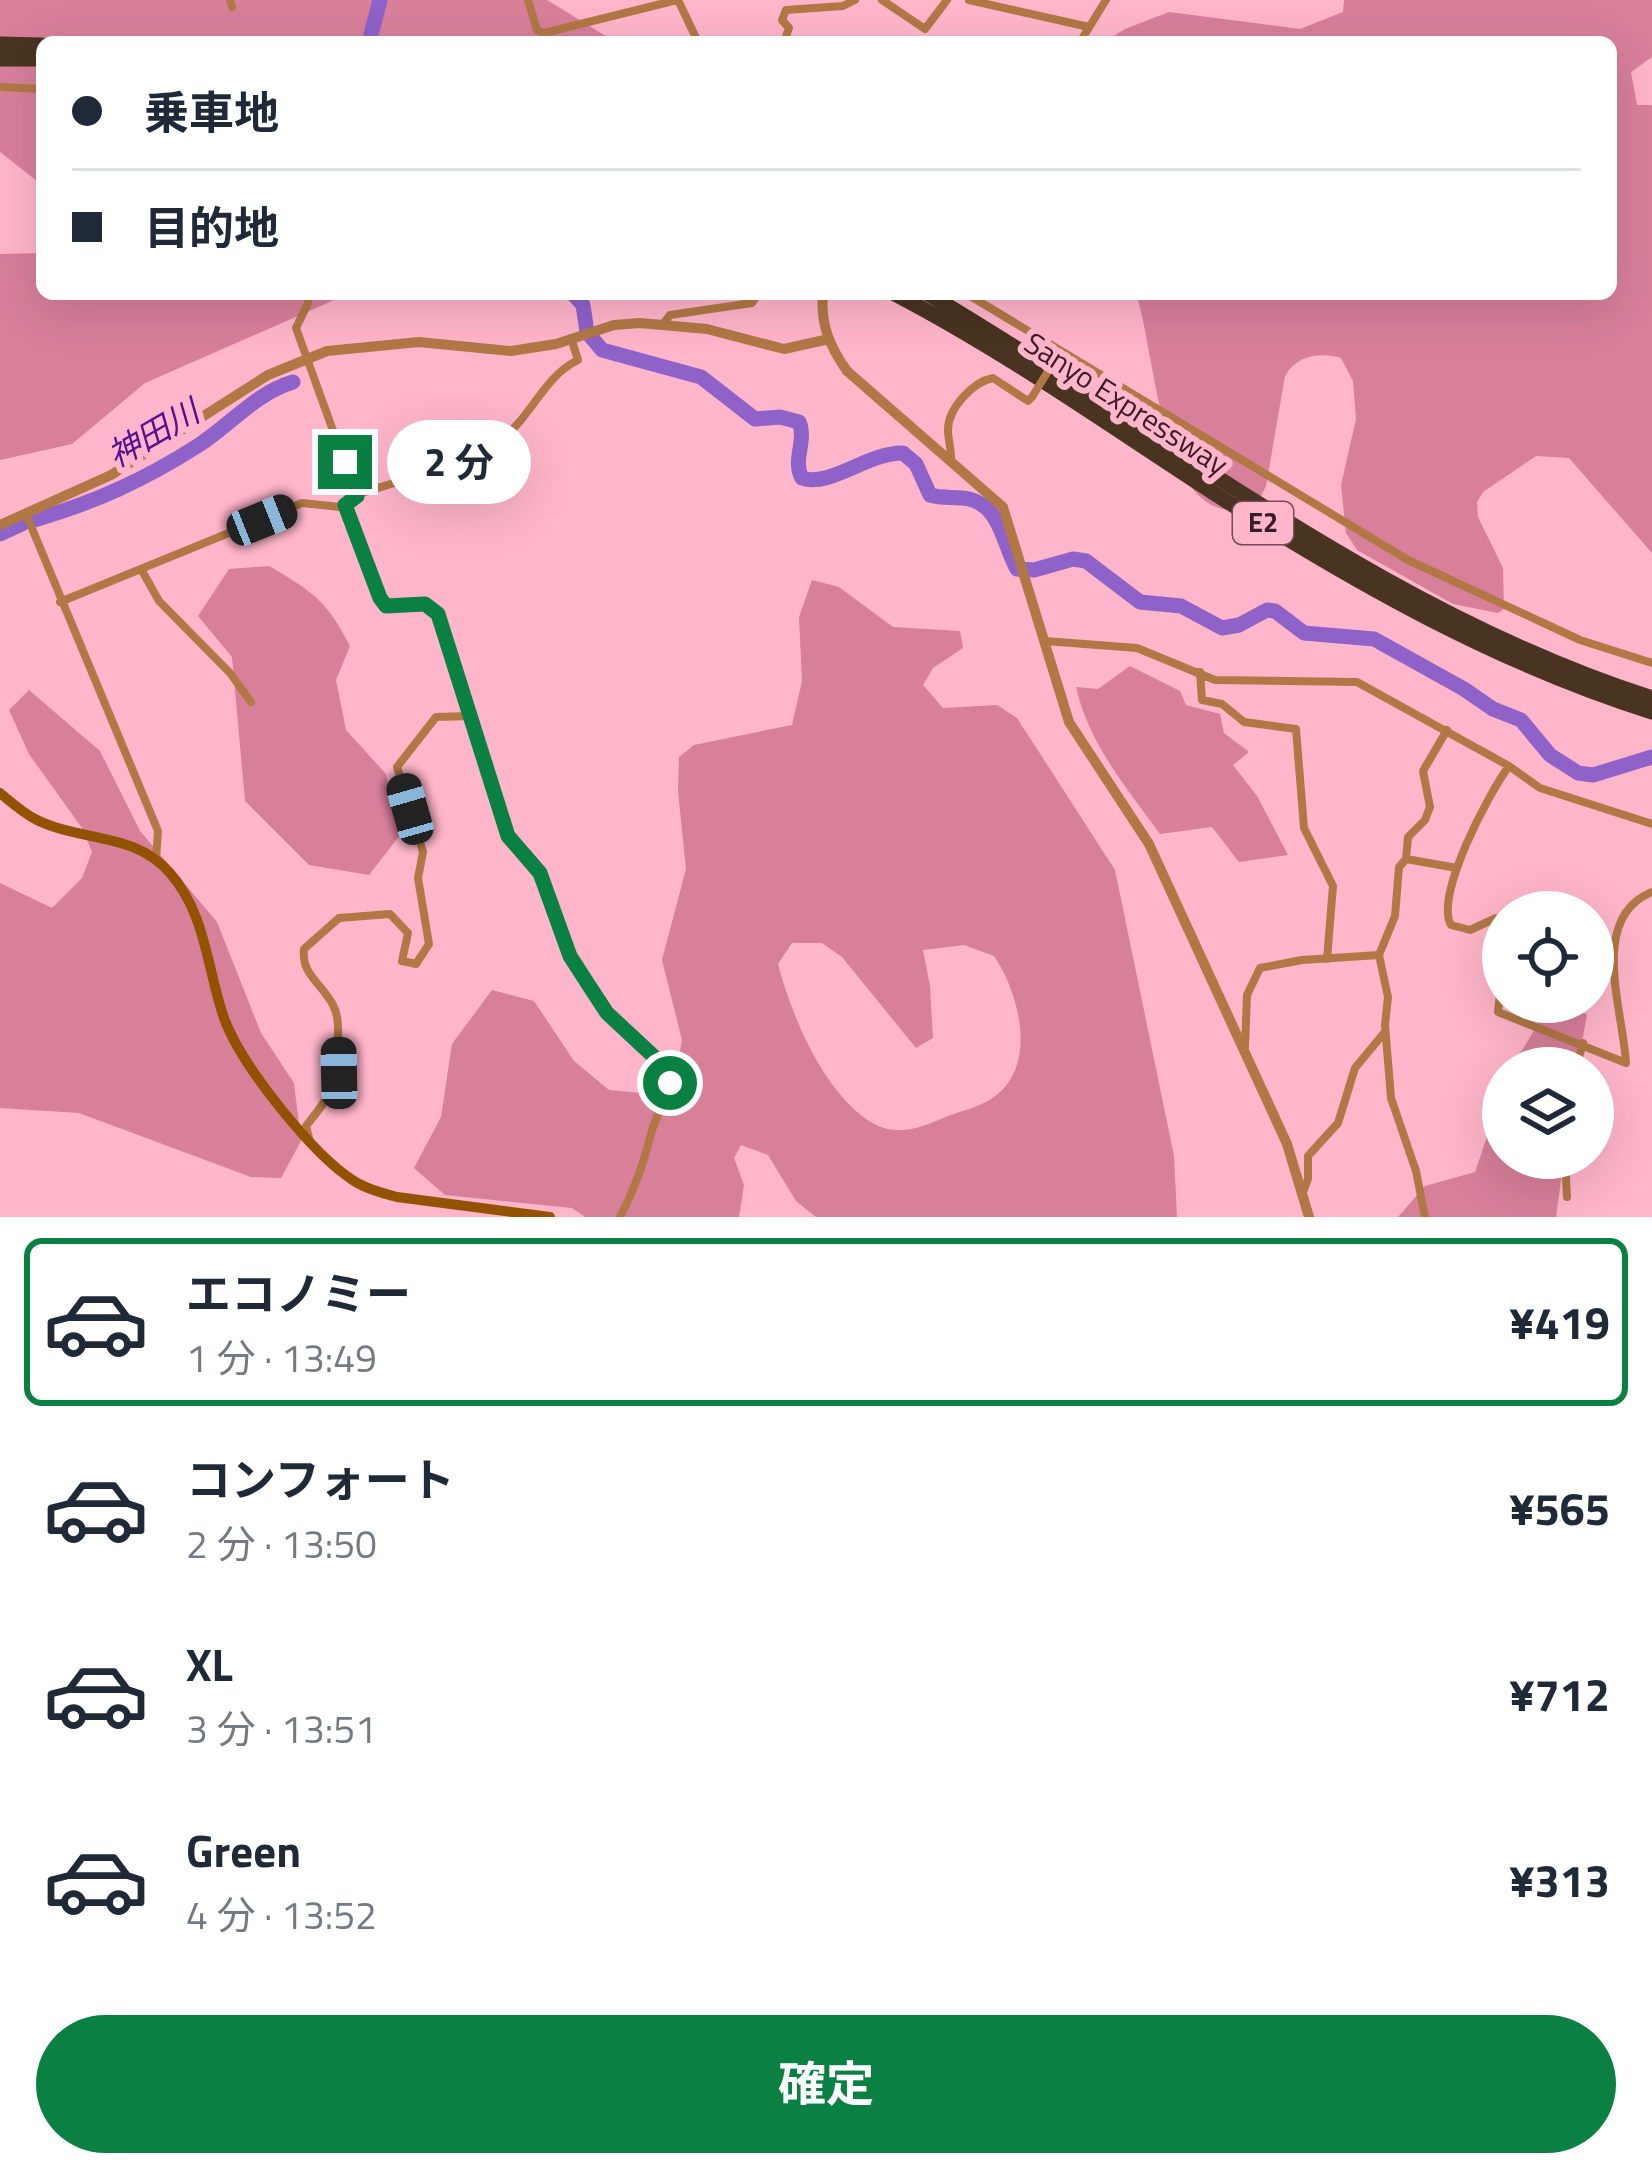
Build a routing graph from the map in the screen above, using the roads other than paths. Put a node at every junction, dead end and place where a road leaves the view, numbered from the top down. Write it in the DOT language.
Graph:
graph roads {
  1 [pos="528,0"];
  2 [pos="678,0"];
  3 [pos="855,0"];
  4 [pos="882,0"];
  5 [pos="947,0"];
  6 [pos="969,0"];
  7 [pos="1106,0"];
  8 [pos="824,3"];
  9 [pos="1089,27"];
  10 [pos="695,36"];
  11 [pos="786,36"];
  12 [pos="1084,36"];
  13 [pos="0,44"];
  14 [pos="36,45"];
  15 [pos="0,59"];
  16 [pos="36,59"];
  17 [pos="0,87"];
  18 [pos="36,89"];
  19 [pos="308,300"];
  20 [pos="754,300"];
  21 [pos="824,300"];
  22 [pos="905,300"];
  23 [pos="937,300"];
  24 [pos="978,300"];
  25 [pos="663,323"];
  26 [pos="575,336"];
  27 [pos="829,339"];
  28 [pos="1061,350"];
  29 [pos="308,357"];
  30 [pos="951,460"];
  31 [pos="357,496"];
  32 [pos="345,505"];
  33 [pos="26,514"];
  34 [pos="0,525"];
  35 [pos="141,569"];
  36 [pos="60,602"];
  37 [pos="1045,641"];
  38 [pos="1652,663"];
  39 [pos="1200,672"];
  40 [pos="1652,698"];
  41 [pos="251,702"];
  42 [pos="1652,712"];
  43 [pos="471,716"];
  44 [pos="1447,730"];
  45 [pos="1509,766"];
  46 [pos="0,793"];
  47 [pos="1652,824"];
  48 [pos="155,859"];
  49 [pos="1406,859"];
  50 [pos="1457,868"];
  51 [pos="1652,892"];
  52 [pos="1482,924"];
  53 [pos="1379,955"];
  54 [pos="1327,958"];
  55 [pos="1528,1023"];
  56 [pos="1386,1032"];
  57 [pos="1583,1043"];
  58 [pos="1582,1047"];
  59 [pos="1244,1052"];
  60 [pos="309,1138"];
  61 [pos="1566,1179"];
  62 [pos="1303,1192"];
  63 [pos="1567,1197"];
  64 [pos="550,1217"];
  65 [pos="620,1217"];
  66 [pos="1310,1217"];
  67 [pos="1425,1217"];
  1 -- 2 [label="street"];
  2 -- 10 [label="street"];
  3 -- 8 [label="street"];
  4 -- 5 [label="street"];
  6 -- 9 [label="street"];
  7 -- 9 [label="street"];
  8 -- 11 [label="street"];
  9 -- 12 [label="street"];
  13 -- 14 [label="highway"];
  15 -- 16 [label="highway"];
  17 -- 18 [label="street"];
  19 -- 29 [label="street"];
  20 -- 25 [label="street"];
  21 -- 27 [label="street"];
  22 -- 42 [label="highway, Sanyo Expressway / E2"];
  23 -- 40 [label="highway, Sanyo Expressway / E2"];
  24 -- 28 [label="street"];
  25 -- 26 [label="street"];
  25 -- 27 [label="street"];
  26 -- 29 [label="street"];
  26 -- 31 [label="street"];
  27 -- 30 [label="street"];
  28 -- 30 [label="street, bridge"];
  28 -- 38 [label="street"];
  29 -- 31 [label="street"];
  29 -- 33 [label="street"];
  30 -- 37 [label="street"];
  31 -- 32 [label="street"];
  32 -- 35 [label="street"];
  32 -- 43 [label="street"];
  33 -- 34 [label="street"];
  33 -- 36 [label="street"];
  35 -- 36 [label="street"];
  35 -- 41 [label="street"];
  36 -- 48 [label="street"];
  37 -- 39 [label="street"];
  37 -- 59 [label="street"];
  39 -- 44 [label="street"];
  39 -- 54 [label="street"];
  43 -- 60 [label="street"];
  43 -- 65 [label="street"];
  44 -- 45 [label="street"];
  44 -- 49 [label="street"];
  45 -- 47 [label="street"];
  45 -- 50 [label="street"];
  46 -- 48 [label="main road"];
  48 -- 60 [label="main road"];
  49 -- 50 [label="street"];
  49 -- 53 [label="street"];
  50 -- 52 [label="street"];
  51 -- 57 [label="street"];
  53 -- 54 [label="street"];
  53 -- 56 [label="street"];
  54 -- 59 [label="street"];
  55 -- 57 [label="street"];
  56 -- 62 [label="street"];
  56 -- 67 [label="street"];
  57 -- 58 [label="street"];
  59 -- 62 [label="street"];
  60 -- 64 [label="main road"];
  61 -- 63 [label="street"];
  62 -- 66 [label="street"];
}
